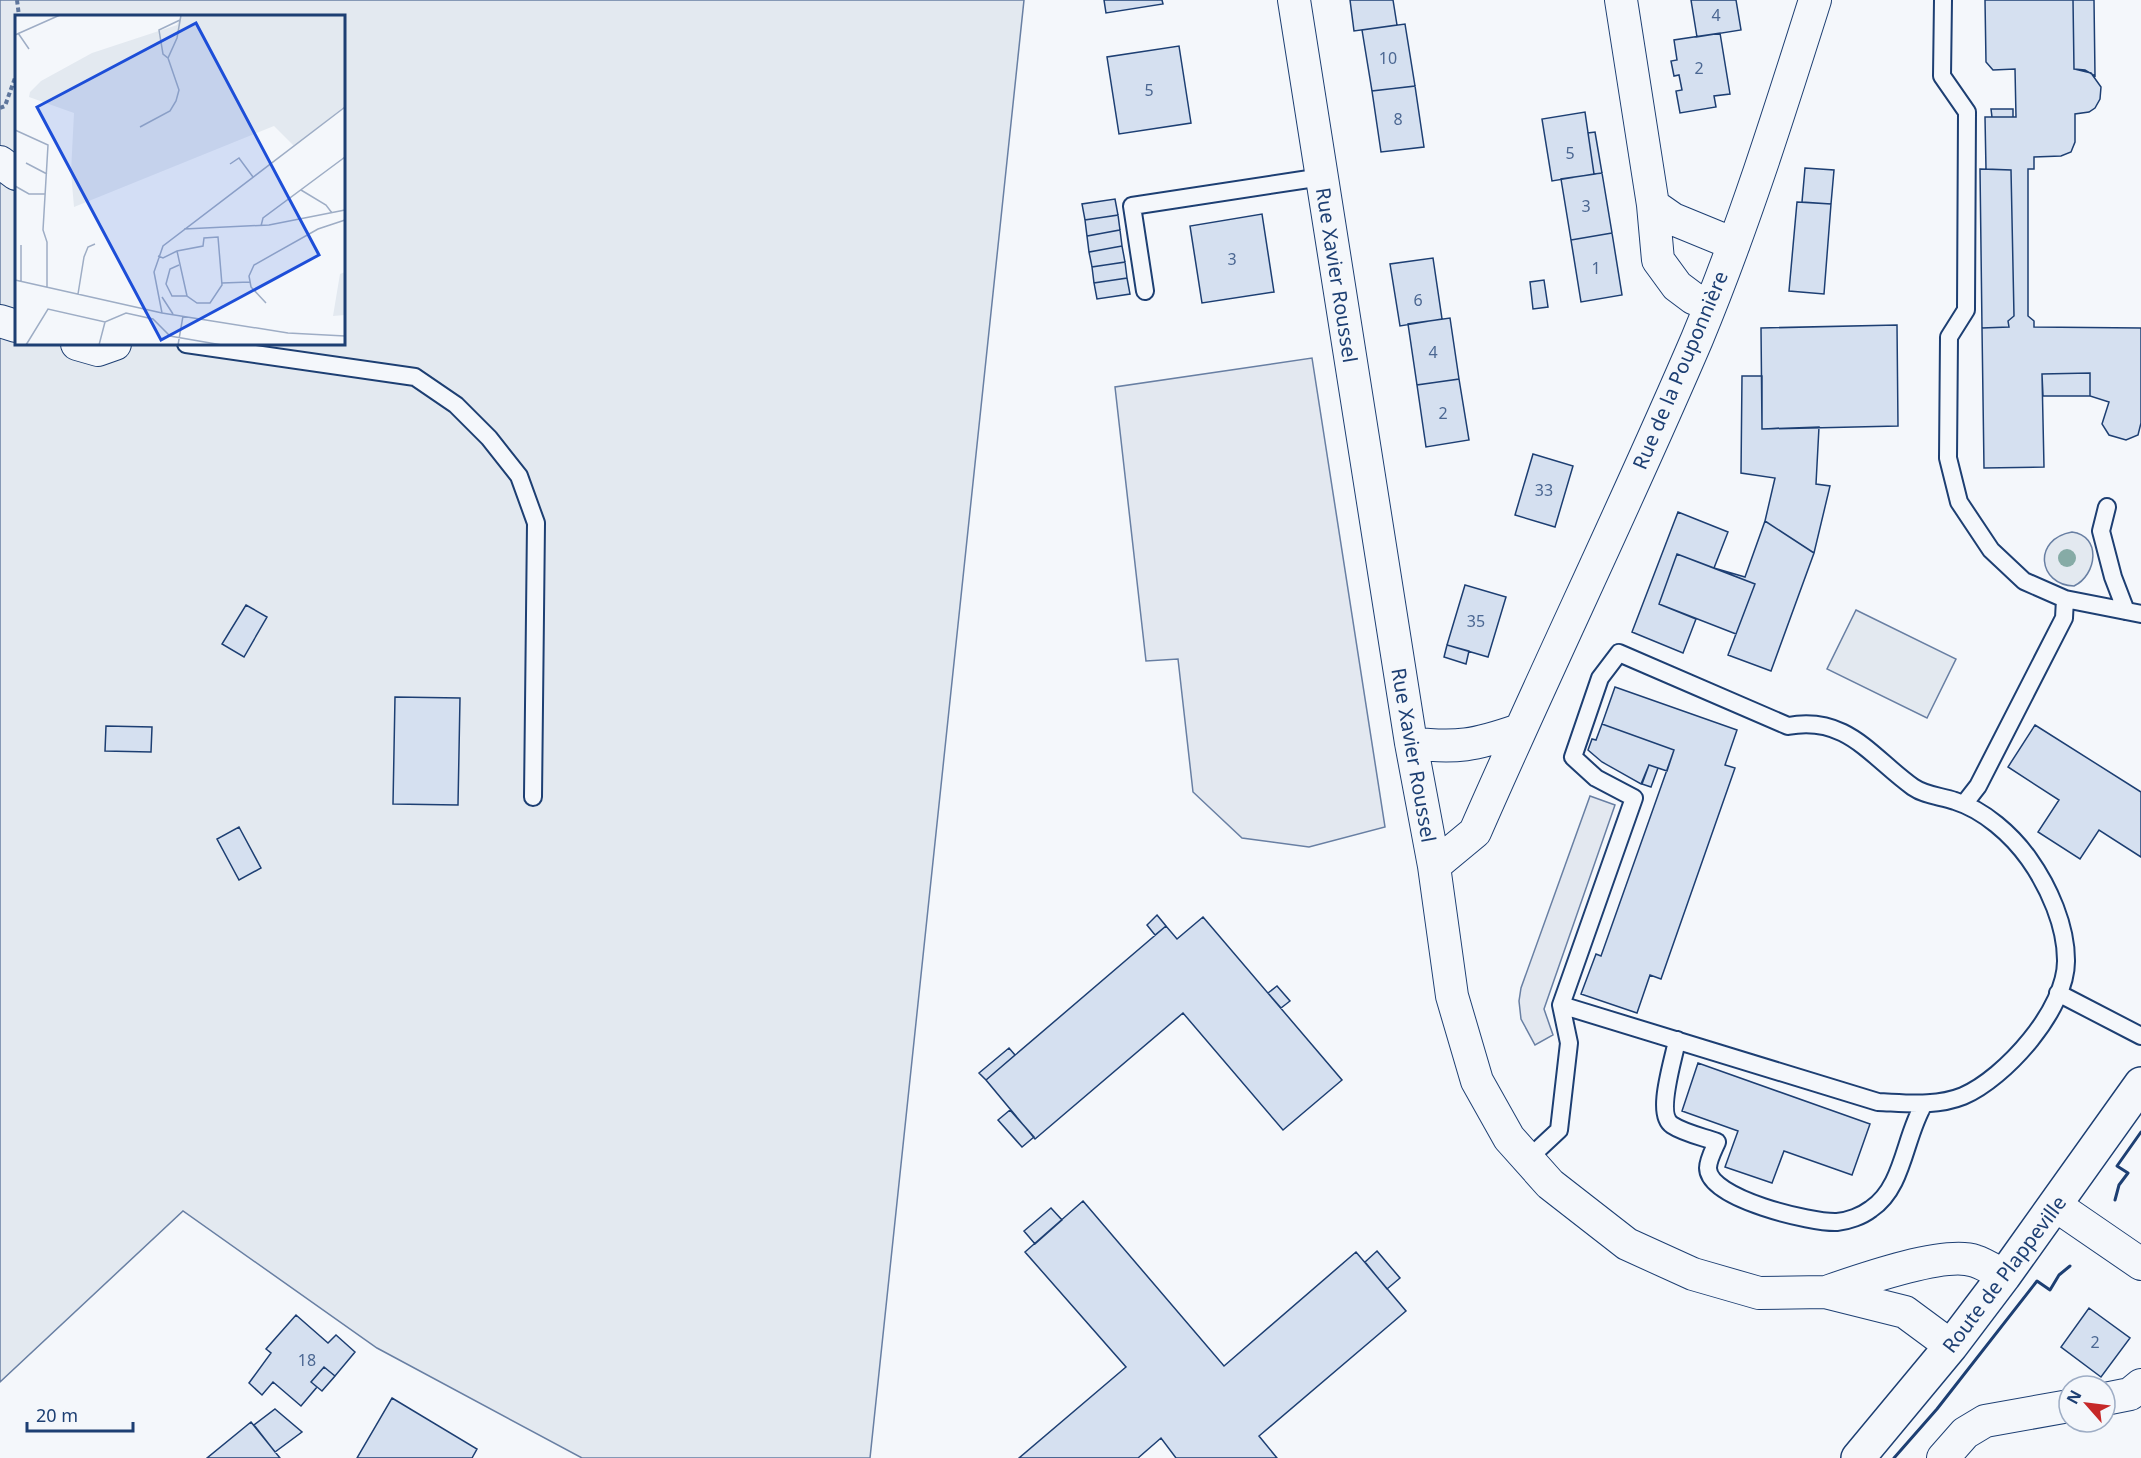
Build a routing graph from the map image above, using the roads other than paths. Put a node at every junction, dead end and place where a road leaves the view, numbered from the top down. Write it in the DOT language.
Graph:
graph roads {
  1 [pos="1294,0"];
  2 [pos="1621,0"];
  3 [pos="1815,0"];
  4 [pos="1943,0"];
  5 [pos="0,162"];
  6 [pos="15,173"];
  7 [pos="1322,177"];
  8 [pos="1653,205"];
  9 [pos="1734,244"];
  10 [pos="1145,291"];
  11 [pos="1710,305"];
  12 [pos="0,321"];
  13 [pos="15,326"];
  14 [pos="80,345"];
  15 [pos="112,345"];
  16 [pos="193,345"];
  17 [pos="2107,507"];
  18 [pos="2065,599"];
  19 [pos="2133,612"];
  20 [pos="1519,730"];
  21 [pos="1411,743"];
  22 [pos="533,797"];
  23 [pos="1964,804"];
  24 [pos="1434,866"];
  25 [pos="2058,993"];
  26 [pos="1561,1005"];
  27 [pos="2141,1036"];
  28 [pos="1677,1040"];
  29 [pos="2141,1084"];
  30 [pos="1924,1104"];
  31 [pos="1528,1159"];
  32 [pos="2055,1205"];
  33 [pos="2141,1263"];
  34 [pos="2004,1276"];
  35 [pos="1825,1292"];
  36 [pos="1951,1346"];
  37 [pos="2141,1385"];
  38 [pos="2117,1397"];
  39 [pos="2057,1408"];
  40 [pos="1858,1458"];
  41 [pos="1943,1458"];
  1 -- 7 [label="street, Rue Xavier Roussel"];
  2 -- 8 [label="street"];
  3 -- 9 [label="street, Rue de la Pouponnière"];
  4 -- 18 [label="lane"];
  5 -- 6 [label="street"];
  7 -- 10 [label="lane"];
  7 -- 21 [label="street, Rue Xavier Roussel"];
  8 -- 9 [label="street"];
  8 -- 11 [label="street"];
  9 -- 11 [label="street, Rue de la Pouponnière"];
  11 -- 20 [label="street, Rue de la Pouponnière"];
  12 -- 13 [label="street"];
  14 -- 15 [label="street"];
  16 -- 22 [label="lane"];
  17 -- 19 [label="lane"];
  18 -- 19 [label="lane"];
  18 -- 23 [label="lane"];
  20 -- 21 [label="street"];
  20 -- 24 [label="street, Rue de la Pouponnière"];
  21 -- 24 [label="street, Rue Xavier Roussel"];
  23 -- 25 [label="lane"];
  23 -- 26 [label="lane"];
  24 -- 31 [label="street, Rue Xavier Roussel"];
  25 -- 27 [label="lane"];
  25 -- 30 [label="lane"];
  26 -- 28 [label="lane"];
  26 -- 31 [label="lane"];
  28 -- 30 [label="lane"];
  28 -- 30 [label="lane"];
  29 -- 32 [label="street, Route de Plappeville"];
  31 -- 35 [label="street, Rue Xavier Roussel"];
  32 -- 33 [label="street"];
  32 -- 34 [label="street, Route de Plappeville"];
  34 -- 35 [label="street, Rue Xavier Roussel"];
  34 -- 36 [label="street, Route de Plappeville"];
  35 -- 36 [label="street, Rue Xavier Roussel"];
  36 -- 40 [label="street, Route de Plappeville"];
  37 -- 38 [label="street"];
  39 -- 41 [label="street"];
}
